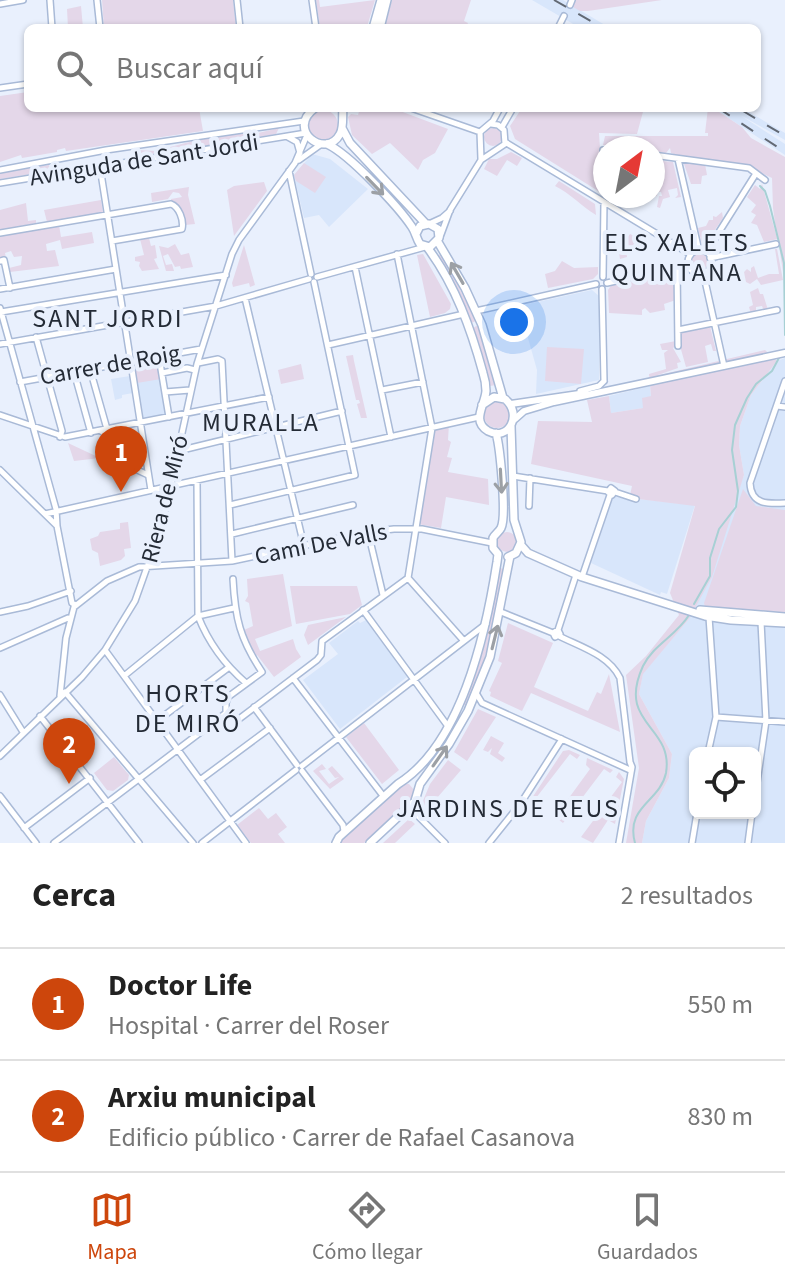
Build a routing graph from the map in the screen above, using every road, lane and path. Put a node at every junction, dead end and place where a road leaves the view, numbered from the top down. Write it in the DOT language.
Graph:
graph roads {
  1 [pos="23,0"];
  2 [pos="50,0"];
  3 [pos="97,0"];
  4 [pos="237,0"];
  5 [pos="312,0"];
  6 [pos="381,0"];
  7 [pos="387,0"];
  8 [pos="0,4"];
  9 [pos="564,16"];
  10 [pos="52,24"];
  11 [pos="100,24"];
  12 [pos="240,24"];
  13 [pos="315,24"];
  14 [pos="374,24"];
  15 [pos="381,24"];
  16 [pos="560,24"];
  17 [pos="24,85"];
  18 [pos="0,88"];
  19 [pos="312,112"];
  20 [pos="340,112"];
  21 [pos="422,112"];
  22 [pos="498,112"];
  23 [pos="511,112"];
  24 [pos="304,121"];
  25 [pos="342,124"];
  26 [pos="491,124"];
  27 [pos="502,127"];
  28 [pos="480,132"];
  29 [pos="306,134"];
  30 [pos="288,137"];
  31 [pos="505,142"];
  32 [pos="324,144"];
  33 [pos="480,144"];
  34 [pos="122,150"];
  35 [pos="492,151"];
  36 [pos="102,153"];
  37 [pos="300,154"];
  38 [pos="665,157"];
  39 [pos="678,159"];
  40 [pos="481,160"];
  41 [pos="295,163"];
  42 [pos="122,164"];
  43 [pos="103,166"];
  44 [pos="0,170"];
  45 [pos="289,171"];
  46 [pos="755,175"];
  47 [pos="765,180"];
  48 [pos="0,183"];
  49 [pos="593,194"];
  50 [pos="604,208"];
  51 [pos="615,208"];
  52 [pos="450,210"];
  53 [pos="108,214"];
  54 [pos="427,224"];
  55 [pos="0,233"];
  56 [pos="416,236"];
  57 [pos="439,240"];
  58 [pos="112,241"];
  59 [pos="776,244"];
  60 [pos="426,247"];
  61 [pos="407,251"];
  62 [pos="699,251"];
  63 [pos="707,251"];
  64 [pos="397,254"];
  65 [pos="690,254"];
  66 [pos="710,258"];
  67 [pos="2,261"];
  68 [pos="690,264"];
  69 [pos="355,267"];
  70 [pos="677,267"];
  71 [pos="116,269"];
  72 [pos="703,272"];
  73 [pos="226,275"];
  74 [pos="313,278"];
  75 [pos="605,280"];
  76 [pos="596,284"];
  77 [pos="10,288"];
  78 [pos="0,289"];
  79 [pos="602,289"];
  80 [pos="221,291"];
  81 [pos="120,292"];
  82 [pos="244,298"];
  83 [pos="231,302"];
  84 [pos="216,306"];
  85 [pos="777,310"];
  86 [pos="0,311"];
  87 [pos="476,311"];
  88 [pos="464,314"];
  89 [pos="125,322"];
  90 [pos="714,323"];
  91 [pos="411,326"];
  92 [pos="678,330"];
  93 [pos="369,335"];
  94 [pos="36,337"];
  95 [pos="8,342"];
  96 [pos="0,344"];
  97 [pos="328,345"];
  98 [pos="678,346"];
  99 [pos="201,349"];
  100 [pos="785,353"];
  101 [pos="159,357"];
  102 [pos="131,362"];
  103 [pos="724,366"];
  104 [pos="196,367"];
  105 [pos="90,369"];
  106 [pos="74,372"];
  107 [pos="162,373"];
  108 [pos="47,377"];
  109 [pos="604,381"];
  110 [pos="785,381"];
  111 [pos="20,382"];
  112 [pos="423,382"];
  113 [pos="620,389"];
  114 [pos="190,390"];
  115 [pos="382,390"];
  116 [pos="165,392"];
  117 [pos="575,393"];
  118 [pos="602,393"];
  119 [pos="269,397"];
  120 [pos="503,398"];
  121 [pos="511,404"];
  122 [pos="482,405"];
  123 [pos="777,405"];
  124 [pos="225,406"];
  125 [pos="785,406"];
  126 [pos="342,411"];
  127 [pos="184,414"];
  128 [pos="0,415"];
  129 [pos="169,417"];
  130 [pos="479,417"];
  131 [pos="140,422"];
  132 [pos="513,423"];
  133 [pos="32,425"];
  134 [pos="276,427"];
  135 [pos="432,428"];
  136 [pos="104,430"];
  137 [pos="91,433"];
  138 [pos="496,433"];
  139 [pos="60,437"];
  140 [pos="391,437"];
  141 [pos="226,439"];
  142 [pos="349,446"];
  143 [pos="178,451"];
  144 [pos="284,460"];
  145 [pos="0,470"];
  146 [pos="228,473"];
  147 [pos="148,475"];
  148 [pos="512,476"];
  149 [pos="530,478"];
  150 [pos="197,480"];
  151 [pos="172,486"];
  152 [pos="151,490"];
  153 [pos="291,491"];
  154 [pos="611,492"];
  155 [pos="636,499"];
  156 [pos="785,503"];
  157 [pos="230,505"];
  158 [pos="353,505"];
  159 [pos="529,506"];
  160 [pos="56,512"];
  161 [pos="45,514"];
  162 [pos="297,518"];
  163 [pos="57,526"];
  164 [pos="416,528"];
  165 [pos="501,529"];
  166 [pos="368,532"];
  167 [pos="517,532"];
  168 [pos="232,534"];
  169 [pos="492,543"];
  170 [pos="304,546"];
  171 [pos="516,552"];
  172 [pos="498,554"];
  173 [pos="232,561"];
  174 [pos="196,564"];
  175 [pos="149,565"];
  176 [pos="578,575"];
  177 [pos="408,578"];
  178 [pos="233,579"];
  179 [pos="400,584"];
  180 [pos="417,587"];
  181 [pos="71,591"];
  182 [pos="383,595"];
  183 [pos="76,605"];
  184 [pos="679,606"];
  185 [pos="234,608"];
  186 [pos="363,610"];
  187 [pos="0,612"];
  188 [pos="501,612"];
  189 [pos="71,615"];
  190 [pos="198,616"];
  191 [pos="709,617"];
  192 [pos="758,619"];
  193 [pos="785,620"];
  194 [pos="486,624"];
  195 [pos="557,633"];
  196 [pos="464,641"];
  197 [pos="0,648"];
  198 [pos="480,648"];
  199 [pos="105,650"];
  200 [pos="228,668"];
  201 [pos="124,676"];
  202 [pos="293,678"];
  203 [pos="414,679"];
  204 [pos="61,682"];
  205 [pos="246,683"];
  206 [pos="67,690"];
  207 [pos="476,693"];
  208 [pos="0,695"];
  209 [pos="60,697"];
  210 [pos="482,703"];
  211 [pos="254,707"];
  212 [pos="469,708"];
  213 [pos="226,713"];
  214 [pos="40,716"];
  215 [pos="716,717"];
  216 [pos="157,721"];
  217 [pos="766,721"];
  218 [pos="785,722"];
  219 [pos="447,725"];
  220 [pos="270,728"];
  221 [pos="23,732"];
  222 [pos="338,738"];
  223 [pos="562,739"];
  224 [pos="709,747"];
  225 [pos="178,750"];
  226 [pos="1,754"];
  227 [pos="761,755"];
  228 [pos="299,768"];
  229 [pos="627,769"];
  230 [pos="90,778"];
  231 [pos="138,780"];
  232 [pos="200,780"];
  233 [pos="407,780"];
  234 [pos="419,789"];
  235 [pos="0,796"];
  236 [pos="385,797"];
  237 [pos="108,803"];
  238 [pos="411,809"];
  239 [pos="696,819"];
  240 [pos="751,819"];
  241 [pos="230,821"];
  242 [pos="24,828"];
  243 [pos="346,828"];
  244 [pos="36,843"];
  245 [pos="54,843"];
  246 [pos="139,843"];
  247 [pos="193,843"];
  248 [pos="202,843"];
  249 [pos="246,843"];
  250 [pos="337,843"];
  251 [pos="370,843"];
  252 [pos="445,843"];
  253 [pos="489,843"];
  254 [pos="619,843"];
  255 [pos="692,843"];
  256 [pos="748,843"];
  1 -- 8 [label="street"];
  2 -- 10 [label="street"];
  3 -- 11 [label="street"];
  4 -- 12 [label="street"];
  5 -- 13 [label="street"];
  6 -- 14 [label="main road"];
  7 -- 15 [label="main road"];
  9 -- 16 [label="street"];
  17 -- 18 [label="street"];
  19 -- 24 [label="main road"];
  20 -- 25 [label="main road"];
  21 -- 28 [label="street"];
  22 -- 26 [label="street"];
  23 -- 27 [label="street"];
  24 -- 29 [label="main road"];
  24 -- 34 [label="street, Avinguda de Sant Jordi"];
  25 -- 32 [label="main road"];
  25 -- 54 [label="main road"];
  26 -- 27 [label="street"];
  26 -- 28 [label="street"];
  27 -- 31 [label="street"];
  28 -- 33 [label="street"];
  29 -- 30 [label="street, Avinguda de Sant Jordi"];
  29 -- 32 [label="main road"];
  29 -- 37 [label="street, Riera de Miró"];
  30 -- 37 [label="street"];
  30 -- 42 [label="street, Avinguda de Sant Jordi"];
  31 -- 35 [label="street"];
  31 -- 49 [label="street"];
  32 -- 41 [label="street, Riera de Miró"];
  32 -- 56 [label="main road, one-way"];
  33 -- 35 [label="street"];
  33 -- 40 [label="street"];
  34 -- 36 [label="street, Avinguda de Sant Jordi"];
  34 -- 42 [label="street"];
  35 -- 40 [label="street"];
  36 -- 43 [label="street"];
  36 -- 44 [label="street, Avinguda de Sant Jordi"];
  37 -- 41 [label="street, Riera de Miró"];
  38 -- 39 [label="street"];
  39 -- 46 [label="street"];
  39 -- 62 [label="street"];
  40 -- 52 [label="street"];
  41 -- 45 [label="street, Riera de Miró"];
  42 -- 43 [label="street, Avinguda de Sant Jordi"];
  43 -- 48 [label="street, Avinguda de Sant Jordi"];
  43 -- 53 [label="street"];
  45 -- 73 [label="street, Riera de Miró"];
  45 -- 74 [label="street"];
  46 -- 47 [label="street"];
  46 -- 63 [label="street"];
  50 -- 75 [label="street"];
  51 -- 65 [label="street"];
  52 -- 54 [label="street"];
  52 -- 57 [label="street"];
  53 -- 55 [label="street"];
  53 -- 58 [label="street"];
  53 -- 58 [label="street"];
  54 -- 56 [label="main road"];
  54 -- 57 [label="main road"];
  56 -- 60 [label="main road"];
  56 -- 61 [label="street"];
  57 -- 60 [label="main road"];
  87 -- 57 [label="main road, one-way"];
  58 -- 71 [label="street"];
  59 -- 66 [label="street"];
  60 -- 61 [label="street"];
  60 -- 88 [label="main road"];
  61 -- 64 [label="street"];
  62 -- 63 [label="street"];
  62 -- 65 [label="street"];
  63 -- 66 [label="street"];
  64 -- 69 [label="street"];
  64 -- 91 [label="street"];
  65 -- 68 [label="street"];
  66 -- 72 [label="street"];
  67 -- 77 [label="street"];
  68 -- 70 [label="street"];
  68 -- 72 [label="street"];
  69 -- 74 [label="street"];
  69 -- 93 [label="street"];
  70 -- 75 [label="street"];
  70 -- 92 [label="street"];
  71 -- 77 [label="street"];
  71 -- 81 [label="street"];
  72 -- 90 [label="street"];
  73 -- 80 [label="street, Riera de Miró"];
  73 -- 81 [label="street"];
  74 -- 82 [label="street"];
  74 -- 97 [label="street"];
  75 -- 76 [label="street"];
  75 -- 79 [label="street"];
  76 -- 79 [label="street"];
  76 -- 87 [label="street"];
  77 -- 78 [label="street"];
  79 -- 109 [label="street"];
  80 -- 83 [label="street"];
  80 -- 84 [label="street, Riera de Miró"];
  81 -- 86 [label="street"];
  81 -- 89 [label="street"];
  82 -- 83 [label="street"];
  82 -- 119 [label="street"];
  83 -- 84 [label="street"];
  84 -- 89 [label="street"];
  84 -- 99 [label="street, Riera de Miró"];
  85 -- 90 [label="street"];
  86 -- 95 [label="street"];
  87 -- 120 [label="main road"];
  88 -- 91 [label="street"];
  88 -- 122 [label="main road"];
  89 -- 94 [label="street"];
  89 -- 102 [label="street"];
  90 -- 92 [label="street"];
  90 -- 103 [label="street"];
  91 -- 93 [label="street"];
  91 -- 112 [label="street"];
  92 -- 98 [label="street"];
  93 -- 97 [label="street"];
  93 -- 115 [label="street"];
  94 -- 95 [label="street"];
  94 -- 108 [label="street"];
  95 -- 96 [label="street"];
  95 -- 111 [label="street"];
  97 -- 126 [label="street"];
  99 -- 101 [label="street, Carrer de Roig"];
  99 -- 104 [label="street, Riera de Miró"];
  100 -- 103 [label="street"];
  101 -- 102 [label="street, Carrer de Roig"];
  101 -- 107 [label="street"];
  102 -- 105 [label="street, Carrer de Roig"];
  102 -- 131 [label="street"];
  103 -- 113 [label="street"];
  104 -- 107 [label="street"];
  104 -- 114 [label="street, Riera de Miró"];
  104 -- 124 [label="street"];
  105 -- 106 [label="street, Carrer de Roig"];
  105 -- 136 [label="street"];
  106 -- 108 [label="street, Carrer de Roig"];
  106 -- 137 [label="street"];
  107 -- 116 [label="street"];
  108 -- 111 [label="street, Carrer de Roig"];
  108 -- 139 [label="street"];
  109 -- 113 [label="street"];
  109 -- 117 [label="street"];
  110 -- 123 [label="street"];
  111 -- 133 [label="street"];
  112 -- 115 [label="street"];
  112 -- 135 [label="street"];
  113 -- 118 [label="street"];
  114 -- 116 [label="street"];
  114 -- 127 [label="street, Riera de Miró"];
  115 -- 140 [label="street"];
  116 -- 129 [label="street"];
  117 -- 118 [label="street"];
  117 -- 121 [label="street"];
  118 -- 132 [label="street"];
  119 -- 124 [label="street"];
  119 -- 134 [label="street"];
  120 -- 121 [label="main road"];
  120 -- 122 [label="main road"];
  121 -- 132 [label="main road"];
  122 -- 130 [label="main road"];
  123 -- 125 [label="street"];
  123 -- 156 [label="street"];
  124 -- 127 [label="street"];
  124 -- 141 [label="street"];
  126 -- 134 [label="street"];
  126 -- 142 [label="street"];
  127 -- 129 [label="street"];
  127 -- 143 [label="street, Riera de Miró"];
  128 -- 133 [label="street"];
  129 -- 131 [label="street"];
  130 -- 135 [label="street"];
  130 -- 138 [label="main road"];
  131 -- 136 [label="street"];
  131 -- 147 [label="street"];
  132 -- 138 [label="main road"];
  132 -- 148 [label="main road"];
  133 -- 139 [label="street"];
  133 -- 160 [label="street"];
  134 -- 141 [label="street"];
  134 -- 144 [label="street"];
  135 -- 140 [label="street"];
  135 -- 164 [label="street"];
  136 -- 137 [label="street"];
  136 -- 147 [label="street"];
  137 -- 139 [label="street"];
  138 -- 165 [label="main road, one-way"];
  140 -- 142 [label="street"];
  141 -- 143 [label="street"];
  141 -- 146 [label="street"];
  142 -- 144 [label="street"];
  142 -- 153 [label="street"];
  143 -- 151 [label="street, Riera de Miró"];
  144 -- 146 [label="street"];
  144 -- 153 [label="street"];
  145 -- 161 [label="street"];
  146 -- 150 [label="street"];
  146 -- 157 [label="street"];
  147 -- 152 [label="street"];
  148 -- 149 [label="street"];
  148 -- 167 [label="main road"];
  149 -- 154 [label="street"];
  149 -- 159 [label="street"];
  150 -- 151 [label="street"];
  150 -- 174 [label="street"];
  151 -- 152 [label="street"];
  151 -- 175 [label="street, Riera de Miró"];
  152 -- 160 [label="street"];
  153 -- 157 [label="street"];
  153 -- 162 [label="street"];
  154 -- 155 [label="street"];
  154 -- 176 [label="street"];
  157 -- 168 [label="street"];
  158 -- 162 [label="street"];
  160 -- 161 [label="street"];
  160 -- 163 [label="street"];
  161 -- 163 [label="street"];
  162 -- 168 [label="street"];
  162 -- 170 [label="street"];
  163 -- 181 [label="street"];
  164 -- 166 [label="street, Camí De Valls"];
  164 -- 169 [label="street, Camí De Valls"];
  164 -- 177 [label="street"];
  165 -- 167 [label="main road"];
  165 -- 169 [label="main road"];
  166 -- 170 [label="street, Camí De Valls"];
  166 -- 182 [label="street"];
  167 -- 171 [label="main road"];
  168 -- 173 [label="street"];
  169 -- 172 [label="main road"];
  170 -- 173 [label="street, Camí De Valls"];
  171 -- 172 [label="main road"];
  171 -- 176 [label="main road"];
  171 -- 188 [label="main road"];
  172 -- 194 [label="main road"];
  173 -- 174 [label="street, Camí De Valls"];
  174 -- 175 [label="street, Camí De Valls"];
  174 -- 190 [label="street"];
  175 -- 183 [label="street, Camí De Valls"];
  175 -- 199 [label="street, Riera de Miró"];
  176 -- 184 [label="main road"];
  176 -- 195 [label="street"];
  177 -- 179 [label="street"];
  177 -- 180 [label="street"];
  178 -- 185 [label="street"];
  179 -- 180 [label="street"];
  179 -- 182 [label="street"];
  180 -- 196 [label="street"];
  181 -- 183 [label="street"];
  181 -- 187 [label="street"];
  182 -- 186 [label="street"];
  183 -- 189 [label="street"];
  184 -- 191 [label="main road"];
  184 -- 192 [label="main road"];
  185 -- 190 [label="street"];
  185 -- 205 [label="street"];
  186 -- 202 [label="street"];
  186 -- 203 [label="street"];
  188 -- 195 [label="street"];
  207 -- 188 [label="main road, one-way"];
  189 -- 197 [label="street"];
  189 -- 204 [label="street"];
  190 -- 200 [label="street"];
  190 -- 201 [label="street"];
  191 -- 192 [label="main road"];
  191 -- 215 [label="street"];
  192 -- 193 [label="main road"];
  192 -- 217 [label="street"];
  194 -- 196 [label="street"];
  194 -- 198 [label="main road"];
  195 -- 229 [label="street"];
  196 -- 198 [label="street"];
  196 -- 203 [label="street"];
  198 -- 219 [label="main road"];
  199 -- 201 [label="street"];
  199 -- 206 [label="street, Riera de Miró"];
  200 -- 205 [label="street"];
  200 -- 216 [label="street"];
  201 -- 216 [label="street"];
  202 -- 211 [label="street"];
  202 -- 222 [label="street"];
  203 -- 219 [label="street"];
  203 -- 222 [label="street"];
  204 -- 206 [label="street"];
  204 -- 209 [label="street"];
  205 -- 213 [label="street"];
  206 -- 209 [label="street, Riera de Miró"];
  206 -- 231 [label="street"];
  207 -- 210 [label="street"];
  207 -- 212 [label="main road"];
  208 -- 221 [label="street"];
  209 -- 214 [label="street, Riera de Miró"];
  210 -- 212 [label="street"];
  210 -- 223 [label="street"];
  211 -- 213 [label="street"];
  211 -- 220 [label="street"];
  234 -- 212 [label="main road, one-way"];
  213 -- 225 [label="street"];
  214 -- 221 [label="street, Riera de Miró"];
  214 -- 230 [label="street"];
  215 -- 217 [label="street"];
  215 -- 224 [label="street"];
  216 -- 225 [label="street"];
  217 -- 218 [label="street"];
  217 -- 227 [label="street"];
  219 -- 233 [label="main road"];
  220 -- 228 [label="street"];
  220 -- 232 [label="street"];
  221 -- 226 [label="street, Riera de Miró"];
  222 -- 228 [label="street"];
  222 -- 236 [label="street"];
  223 -- 229 [label="street"];
  223 -- 253 [label="street"];
  225 -- 231 [label="street"];
  225 -- 232 [label="street"];
  228 -- 241 [label="street"];
  228 -- 243 [label="street"];
  229 -- 254 [label="street"];
  230 -- 237 [label="street"];
  230 -- 242 [label="street"];
  231 -- 237 [label="street"];
  231 -- 247 [label="street"];
  232 -- 241 [label="street"];
  233 -- 234 [label="main road"];
  233 -- 236 [label="main road"];
  234 -- 238 [label="main road"];
  235 -- 242 [label="street"];
  236 -- 243 [label="main road"];
  237 -- 245 [label="street"];
  237 -- 246 [label="street"];
  238 -- 251 [label="main road"];
  238 -- 252 [label="street"];
  239 -- 255 [label="street"];
  240 -- 256 [label="street"];
  241 -- 248 [label="street"];
  241 -- 249 [label="street"];
  242 -- 244 [label="street"];
  243 -- 250 [label="main road"];
}
